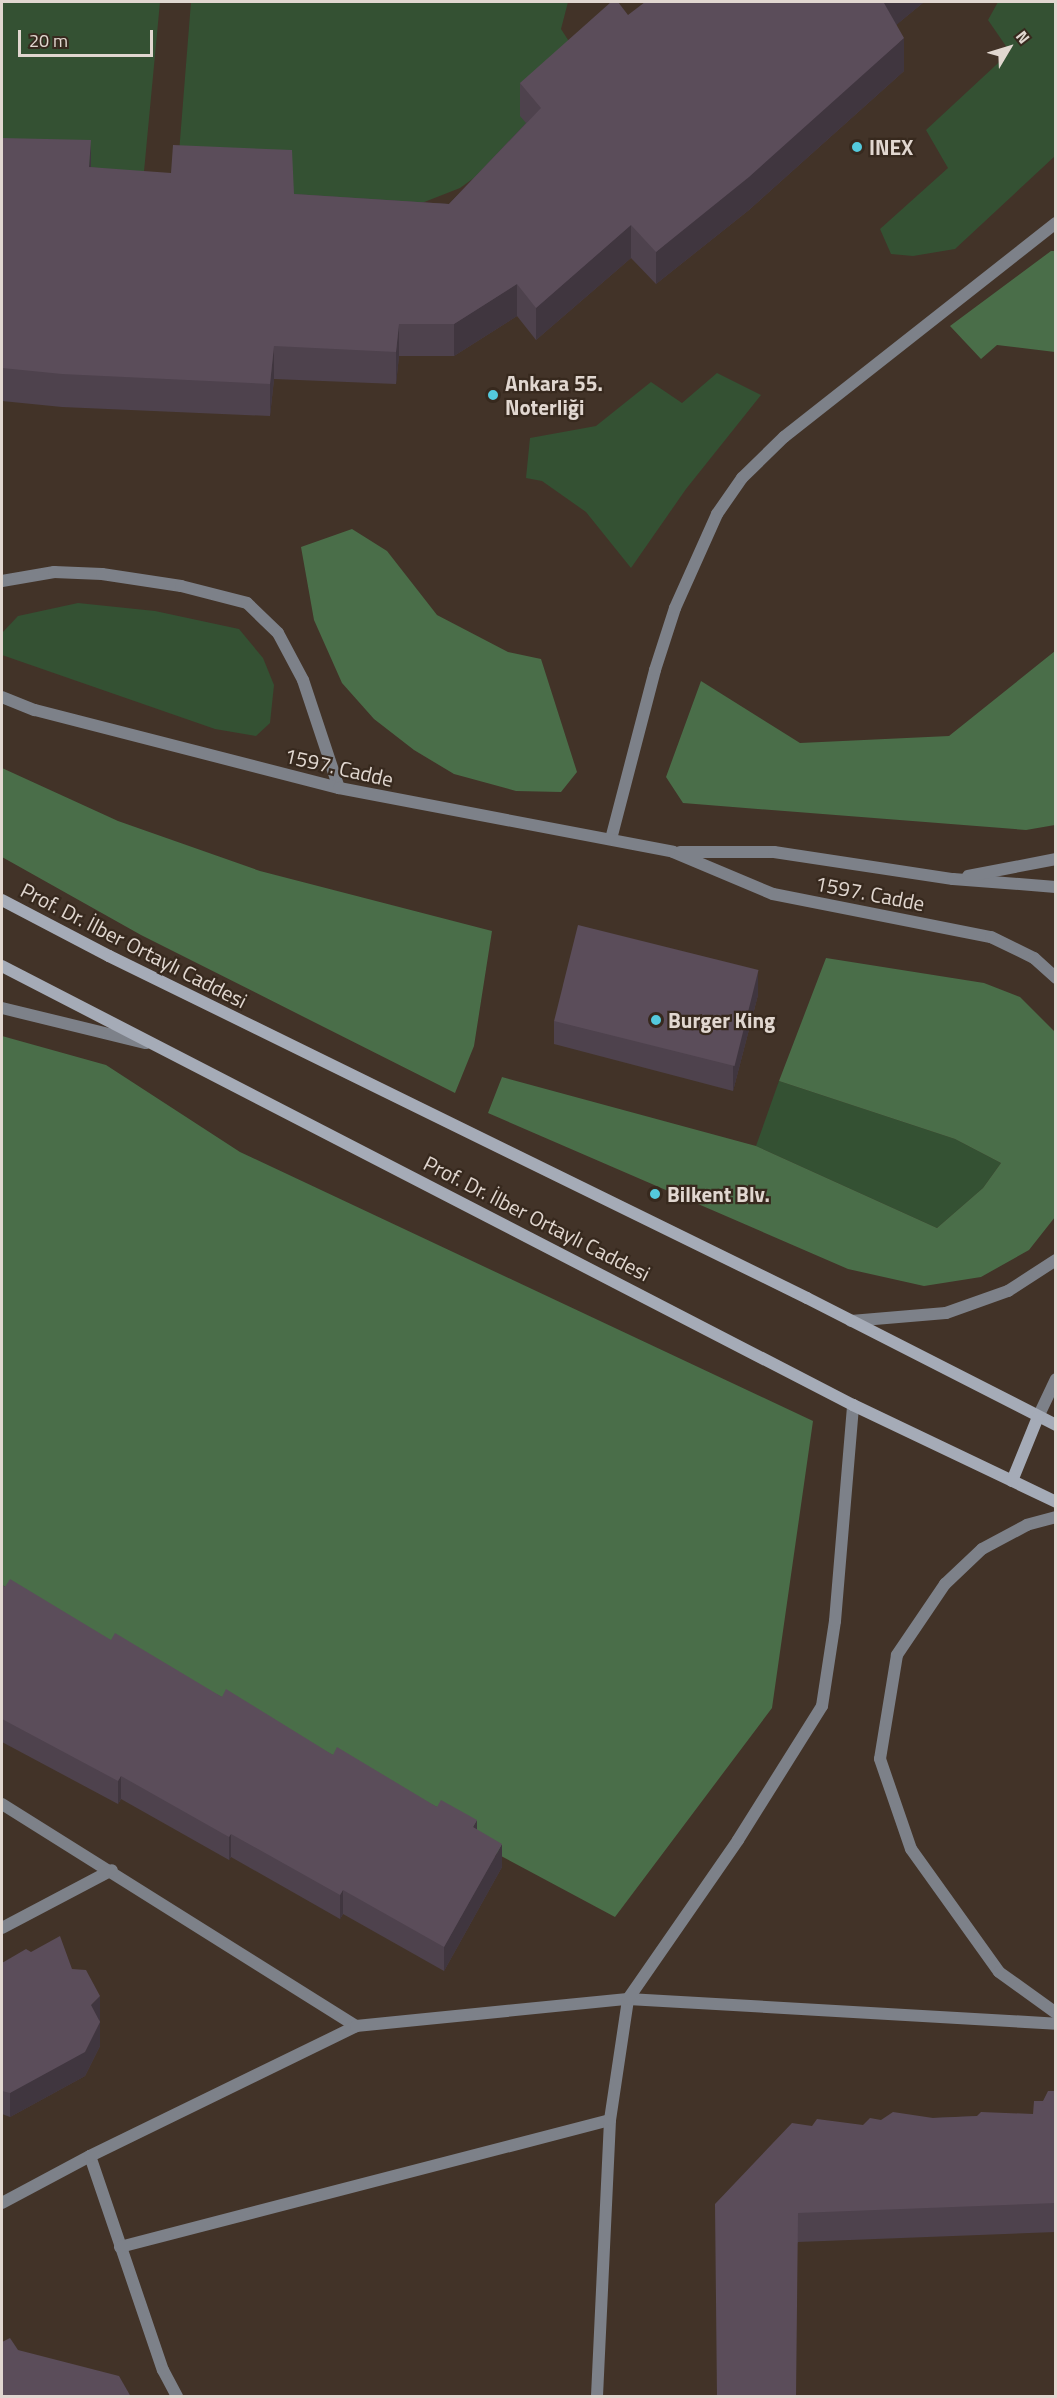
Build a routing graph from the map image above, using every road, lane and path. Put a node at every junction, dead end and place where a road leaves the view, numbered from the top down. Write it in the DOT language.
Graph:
graph roads {
  1 [pos="1056,223"];
  2 [pos="2,581"];
  3 [pos="2,697"];
  4 [pos="339,789"];
  5 [pos="611,839"];
  6 [pos="673,852"];
  7 [pos="1056,859"];
  8 [pos="953,879"];
  9 [pos="1056,887"];
  10 [pos="2,900"];
  11 [pos="2,966"];
  12 [pos="1056,978"];
  13 [pos="2,1008"];
  14 [pos="169,1049"];
  15 [pos="1056,1260"];
  16 [pos="851,1321"];
  17 [pos="1056,1379"];
  18 [pos="853,1405"];
  19 [pos="1038,1417"];
  20 [pos="1056,1425"];
  21 [pos="1012,1481"];
  22 [pos="1056,1502"];
  23 [pos="1056,1516"];
  24 [pos="2,1804"];
  25 [pos="112,1870"];
  26 [pos="2,1928"];
  27 [pos="628,1999"];
  28 [pos="1056,2013"];
  29 [pos="1056,2024"];
  30 [pos="356,2026"];
  31 [pos="610,2120"];
  32 [pos="90,2156"];
  33 [pos="2,2203"];
  34 [pos="120,2247"];
  35 [pos="177,2397"];
  36 [pos="597,2397"];
  1 -- 5 [label="street"];
  2 -- 4 [label="street"];
  3 -- 4 [label="street, 1597. Cadde"];
  4 -- 5 [label="street, 1597. Cadde"];
  5 -- 6 [label="street, 1597. Cadde"];
  6 -- 8 [label="street, 1597. Cadde"];
  6 -- 12 [label="street, 1597. Cadde"];
  7 -- 8 [label="street, 1597. Cadde"];
  8 -- 9 [label="street, 1597. Cadde"];
  10 -- 16 [label="street, Prof. Dr. İlber Ortaylı Caddesi"];
  11 -- 14 [label="street, Prof. Dr. İlber Ortaylı Caddesi"];
  13 -- 14 [label="street"];
  14 -- 18 [label="street, Prof. Dr. İlber Ortaylı Caddesi"];
  15 -- 16 [label="street"];
  16 -- 19 [label="street, Prof. Dr. İlber Ortaylı Caddesi"];
  17 -- 19 [label="street"];
  18 -- 21 [label="street, Prof. Dr. İlber Ortaylı Caddesi"];
  18 -- 27 [label="street"];
  19 -- 20 [label="street, Prof. Dr. İlber Ortaylı Caddesi"];
  19 -- 21 [label="street"];
  21 -- 22 [label="street, Prof. Dr. İlber Ortaylı Caddesi"];
  23 -- 28 [label="street"];
  24 -- 25 [label="street"];
  25 -- 26 [label="street"];
  25 -- 30 [label="street"];
  27 -- 29 [label="street"];
  27 -- 30 [label="street"];
  27 -- 31 [label="street"];
  30 -- 32 [label="street"];
  31 -- 34 [label="street"];
  31 -- 36 [label="street"];
  32 -- 33 [label="street"];
  32 -- 34 [label="street"];
  34 -- 35 [label="street"];
}
